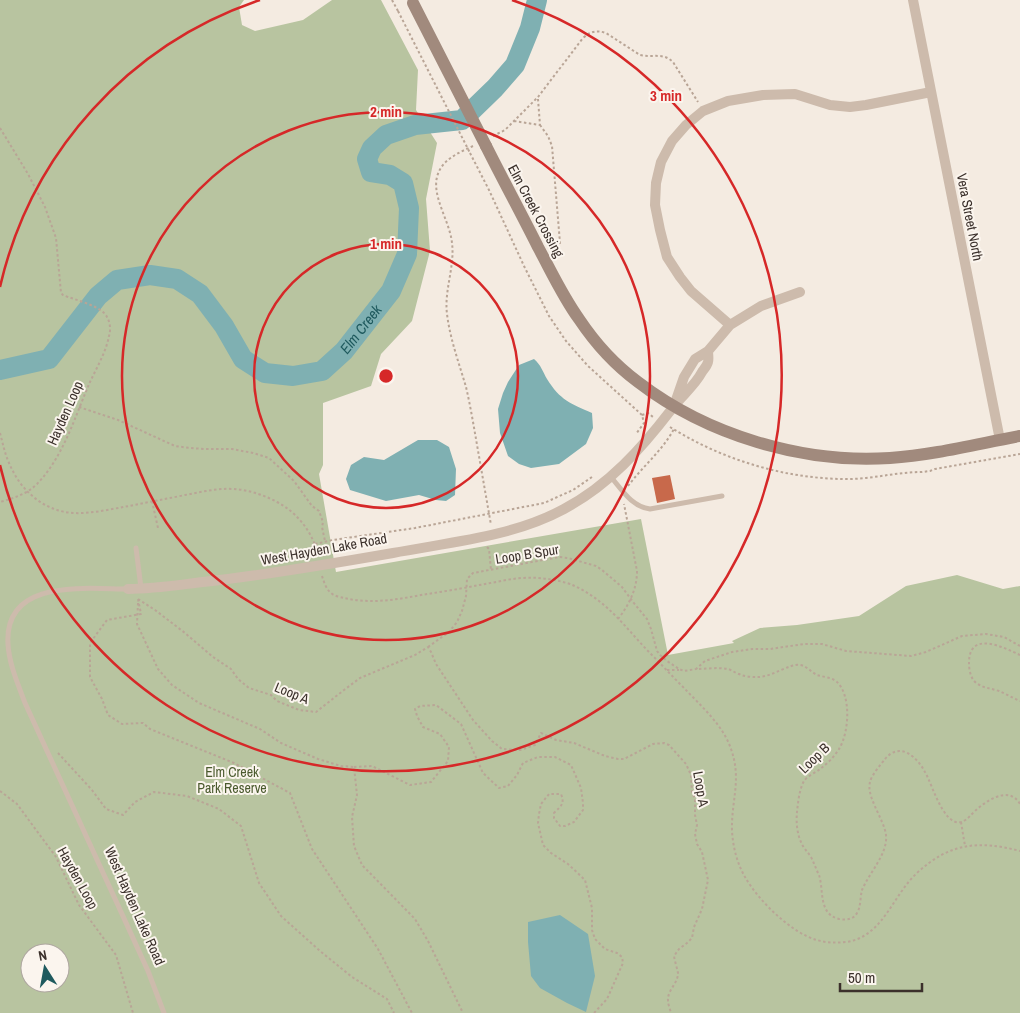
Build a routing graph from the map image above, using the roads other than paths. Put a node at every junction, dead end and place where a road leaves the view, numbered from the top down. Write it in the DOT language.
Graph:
graph roads {
  1 [pos="913,0"];
  2 [pos="412,2"];
  3 [pos="931,92"];
  4 [pos="800,292"];
  5 [pos="730,325"];
  6 [pos="674,406"];
  7 [pos="1020,436"];
  8 [pos="1000,440"];
  9 [pos="610,478"];
  10 [pos="722,496"];
  11 [pos="136,548"];
  12 [pos="128,589"];
  13 [pos="139,594"];
  14 [pos="164,1013"];
  1 -- 3 [label="street, Vera Street North"];
  2 -- 6 [label="main road, Elm Creek Crossing, bridge"];
  3 -- 5 [label="street"];
  3 -- 8 [label="street, Vera Street North"];
  4 -- 5 [label="street"];
  5 -- 6 [label="street, West Hayden Lake Road"];
  6 -- 8 [label="main road"];
  6 -- 9 [label="street, West Hayden Lake Road"];
  7 -- 8 [label="main road"];
  9 -- 10 [label="lane"];
  9 -- 13 [label="street, West Hayden Lake Road"];
  11 -- 13 [label="lane"];
  12 -- 13 [label="street, West Hayden Lake Road"];
  12 -- 14 [label="lane, West Hayden Lake Road"];
}
